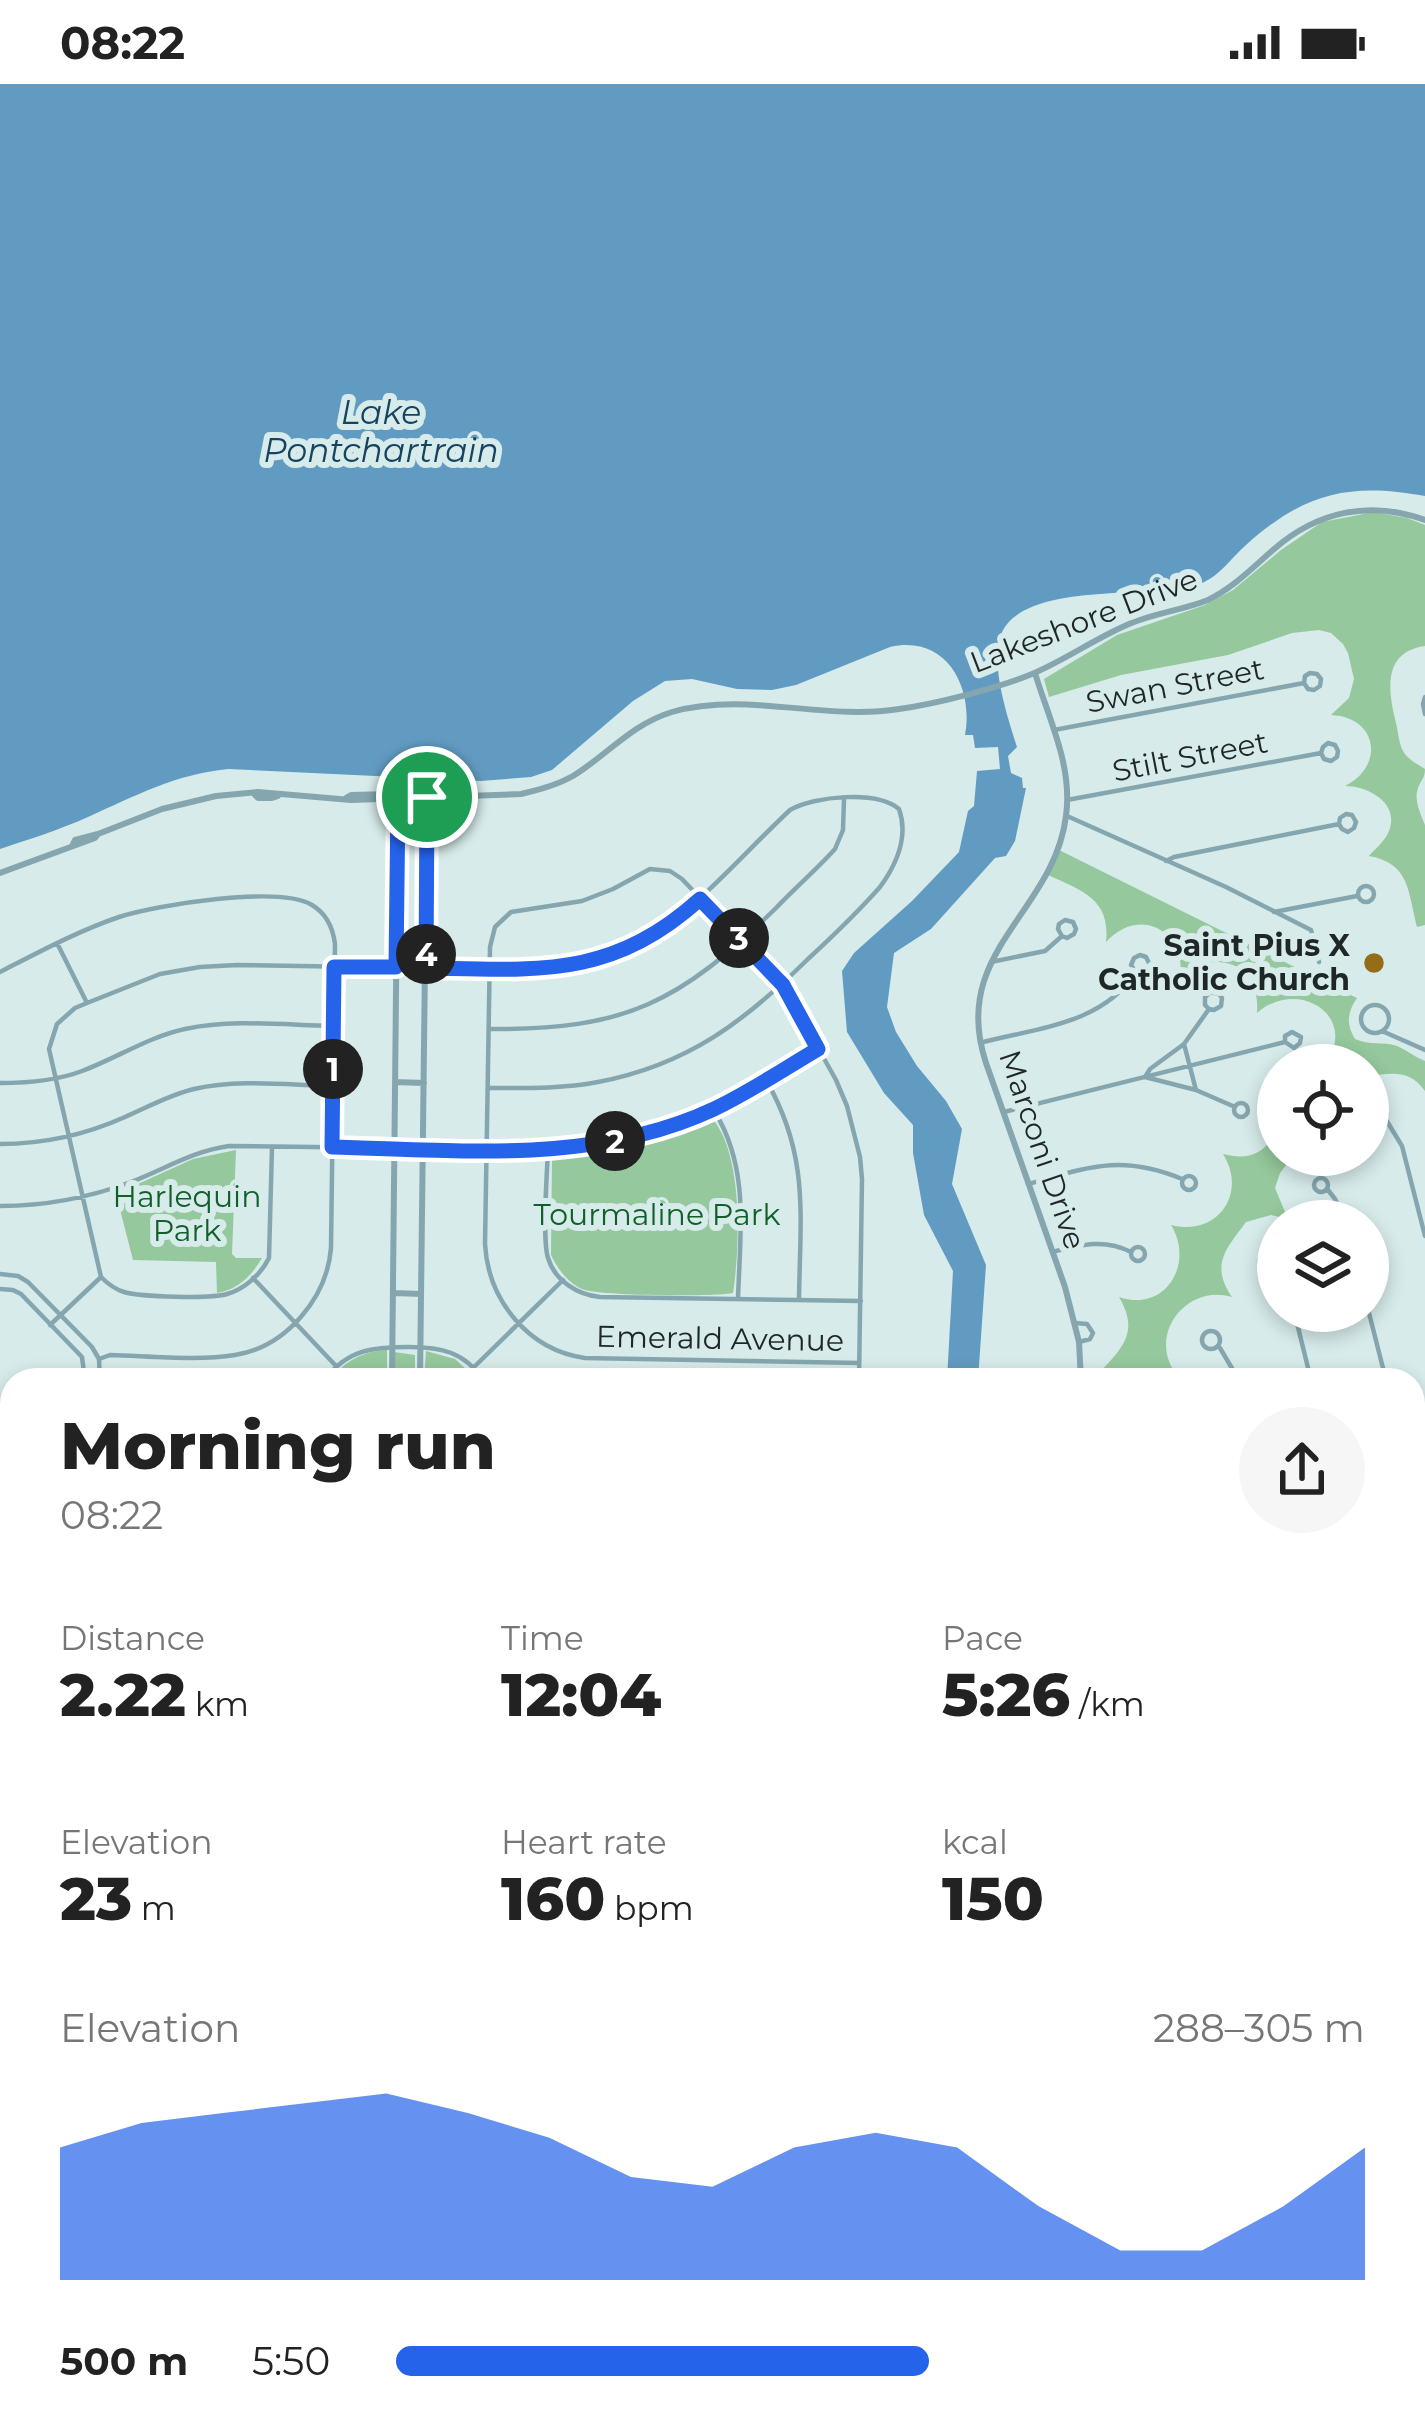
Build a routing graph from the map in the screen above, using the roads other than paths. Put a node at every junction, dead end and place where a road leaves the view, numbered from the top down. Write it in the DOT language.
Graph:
graph roads {
  1 [pos="1425,520"];
  2 [pos="1035,673"];
  3 [pos="1304,683"];
  4 [pos="1425,697"];
  5 [pos="1425,714"];
  6 [pos="1054,730"];
  7 [pos="1321,753"];
  8 [pos="427,797"];
  9 [pos="398,799"];
  10 [pos="844,799"];
  11 [pos="1067,800"];
  12 [pos="1066,816"];
  13 [pos="427,822"];
  14 [pos="398,824"];
  15 [pos="1339,824"];
  16 [pos="1166,861"];
  17 [pos="0,873"];
  18 [pos="1358,896"];
  19 [pos="700,899"];
  20 [pos="1274,912"];
  21 [pos="1062,936"];
  22 [pos="742,941"];
  23 [pos="56,943"];
  24 [pos="992,962"];
  25 [pos="1319,962"];
  26 [pos="334,967"];
  27 [pos="396,967"];
  28 [pos="426,968"];
  29 [pos="490,969"];
  30 [pos="0,972"];
  31 [pos="1136,972"];
  32 [pos="783,985"];
  33 [pos="86,1003"];
  34 [pos="1209,1009"];
  35 [pos="333,1026"];
  36 [pos="489,1029"];
  37 [pos="1382,1030"];
  38 [pos="1285,1042"];
  39 [pos="980,1043"];
  40 [pos="1184,1044"];
  41 [pos="818,1049"];
  42 [pos="1425,1050"];
  43 [pos="1191,1065"];
  44 [pos="1145,1077"];
  45 [pos="55,1079"];
  46 [pos="766,1080"];
  47 [pos="395,1082"];
  48 [pos="0,1083"];
  49 [pos="424,1083"];
  50 [pos="333,1086"];
  51 [pos="488,1088"];
  52 [pos="1196,1090"];
  53 [pos="1234,1107"];
  54 [pos="713,1109"];
  55 [pos="1004,1112"];
  56 [pos="1389,1125"];
  57 [pos="68,1138"];
  58 [pos="0,1144"];
  59 [pos="272,1146"];
  60 [pos="332,1147"];
  61 [pos="394,1148"];
  62 [pos="423,1149"];
  63 [pos="486,1149"];
  64 [pos="548,1150"];
  65 [pos="1182,1179"];
  66 [pos="1028,1184"];
  67 [pos="1327,1190"];
  68 [pos="82,1198"];
  69 [pos="1336,1200"];
  70 [pos="0,1206"];
  71 [pos="1425,1236"];
  72 [pos="1052,1252"];
  73 [pos="1131,1252"];
  74 [pos="0,1274"];
  75 [pos="100,1277"];
  76 [pos="253,1278"];
  77 [pos="562,1280"];
  78 [pos="0,1289"];
  79 [pos="393,1293"];
  80 [pos="421,1294"];
  81 [pos="739,1299"];
  82 [pos="800,1300"];
  83 [pos="861,1301"];
  84 [pos="61,1314"];
  85 [pos="295,1322"];
  86 [pos="518,1323"];
  87 [pos="1075,1323"];
  88 [pos="50,1325"];
  89 [pos="1299,1332"];
  90 [pos="1374,1332"];
  91 [pos="1079,1342"];
  92 [pos="1219,1346"];
  93 [pos="392,1347"];
  94 [pos="420,1347"];
  95 [pos="99,1359"];
  96 [pos="860,1363"];
  97 [pos="336,1366"];
  98 [pos="474,1367"];
  99 [pos="86,1368"];
  100 [pos="99,1368"];
  101 [pos="392,1368"];
  102 [pos="420,1368"];
  103 [pos="860,1368"];
  104 [pos="1081,1368"];
  105 [pos="1232,1368"];
  106 [pos="1308,1368"];
  107 [pos="1383,1368"];
  1 -- 2 [label="street, Lakeshore Drive"];
  2 -- 6 [label="street, Marconi Drive"];
  2 -- 8 [label="street, Lakeshore Drive"];
  3 -- 6 [label="street, Swan Street"];
  4 -- 5 [label="street"];
  6 -- 11 [label="street, Marconi Drive"];
  7 -- 11 [label="street, Stilt Street"];
  8 -- 9 [label="street, Lakeshore Drive"];
  8 -- 13 [label="street"];
  9 -- 14 [label="street"];
  9 -- 17 [label="street, Lakeshore Drive"];
  10 -- 19 [label="street"];
  10 -- 22 [label="street"];
  10 -- 32 [label="street"];
  11 -- 12 [label="street, Marconi Drive"];
  12 -- 16 [label="street"];
  12 -- 24 [label="street, Marconi Drive"];
  13 -- 14 [label="street"];
  13 -- 28 [label="street"];
  14 -- 27 [label="street"];
  15 -- 16 [label="street"];
  16 -- 20 [label="street"];
  18 -- 20 [label="street"];
  19 -- 22 [label="street"];
  19 -- 29 [label="street"];
  19 -- 29 [label="street"];
  20 -- 25 [label="street"];
  21 -- 24 [label="street"];
  22 -- 32 [label="street"];
  22 -- 36 [label="street"];
  23 -- 26 [label="street"];
  23 -- 30 [label="street"];
  23 -- 33 [label="street"];
  24 -- 39 [label="street, Marconi Drive"];
  26 -- 27 [label="street"];
  26 -- 33 [label="street"];
  26 -- 35 [label="street"];
  27 -- 28 [label="street"];
  27 -- 47 [label="street"];
  28 -- 29 [label="street"];
  28 -- 49 [label="street"];
  29 -- 36 [label="street"];
  31 -- 39 [label="street"];
  32 -- 41 [label="street"];
  32 -- 51 [label="street"];
  33 -- 45 [label="street"];
  34 -- 40 [label="street"];
  35 -- 45 [label="street"];
  35 -- 50 [label="street"];
  36 -- 51 [label="street"];
  37 -- 37 [label="street"];
  37 -- 42 [label="street"];
  38 -- 43 [label="street"];
  39 -- 55 [label="street, Marconi Drive"];
  40 -- 43 [label="street"];
  40 -- 44 [label="street"];
  41 -- 46 [label="street"];
  41 -- 83 [label="street"];
  43 -- 44 [label="street"];
  43 -- 52 [label="street"];
  44 -- 52 [label="street"];
  44 -- 55 [label="street"];
  45 -- 48 [label="street"];
  45 -- 57 [label="street"];
  46 -- 54 [label="street"];
  46 -- 82 [label="street"];
  47 -- 49 [label="street"];
  47 -- 61 [label="street"];
  49 -- 62 [label="street"];
  50 -- 57 [label="street"];
  50 -- 60 [label="street"];
  51 -- 63 [label="street"];
  52 -- 53 [label="street"];
  54 -- 64 [label="street"];
  54 -- 81 [label="street"];
  55 -- 66 [label="street, Marconi Drive"];
  56 -- 71 [label="street"];
  57 -- 58 [label="street"];
  57 -- 68 [label="street"];
  59 -- 60 [label="street"];
  59 -- 68 [label="street"];
  59 -- 76 [label="street"];
  60 -- 61 [label="street"];
  60 -- 85 [label="street"];
  61 -- 62 [label="street"];
  61 -- 79 [label="street"];
  62 -- 63 [label="street"];
  62 -- 80 [label="street"];
  63 -- 64 [label="street"];
  63 -- 86 [label="street"];
  64 -- 77 [label="street"];
  65 -- 66 [label="street"];
  66 -- 72 [label="street, Marconi Drive"];
  67 -- 69 [label="street"];
  68 -- 70 [label="street"];
  68 -- 75 [label="street"];
  72 -- 73 [label="street"];
  72 -- 87 [label="street, Marconi Drive"];
  74 -- 84 [label="street"];
  75 -- 76 [label="street"];
  75 -- 84 [label="street"];
  76 -- 85 [label="street"];
  77 -- 81 [label="street"];
  77 -- 86 [label="street"];
  78 -- 88 [label="street"];
  79 -- 80 [label="street"];
  79 -- 93 [label="street"];
  80 -- 94 [label="street"];
  81 -- 82 [label="street"];
  82 -- 83 [label="street"];
  83 -- 96 [label="street"];
  84 -- 88 [label="street"];
  84 -- 95 [label="street"];
  85 -- 95 [label="street"];
  85 -- 97 [label="street"];
  86 -- 96 [label="street, Emerald Avenue"];
  86 -- 98 [label="street"];
  87 -- 91 [label="street, Marconi Drive"];
  87 -- 91 [label="street"];
  88 -- 99 [label="street"];
  89 -- 106 [label="street"];
  90 -- 107 [label="street"];
  91 -- 104 [label="street, Marconi Drive"];
  92 -- 105 [label="street"];
  93 -- 94 [label="street"];
  93 -- 97 [label="street"];
  93 -- 101 [label="street"];
  94 -- 98 [label="street"];
  94 -- 102 [label="street"];
  95 -- 100 [label="street"];
  96 -- 103 [label="street"];
}
